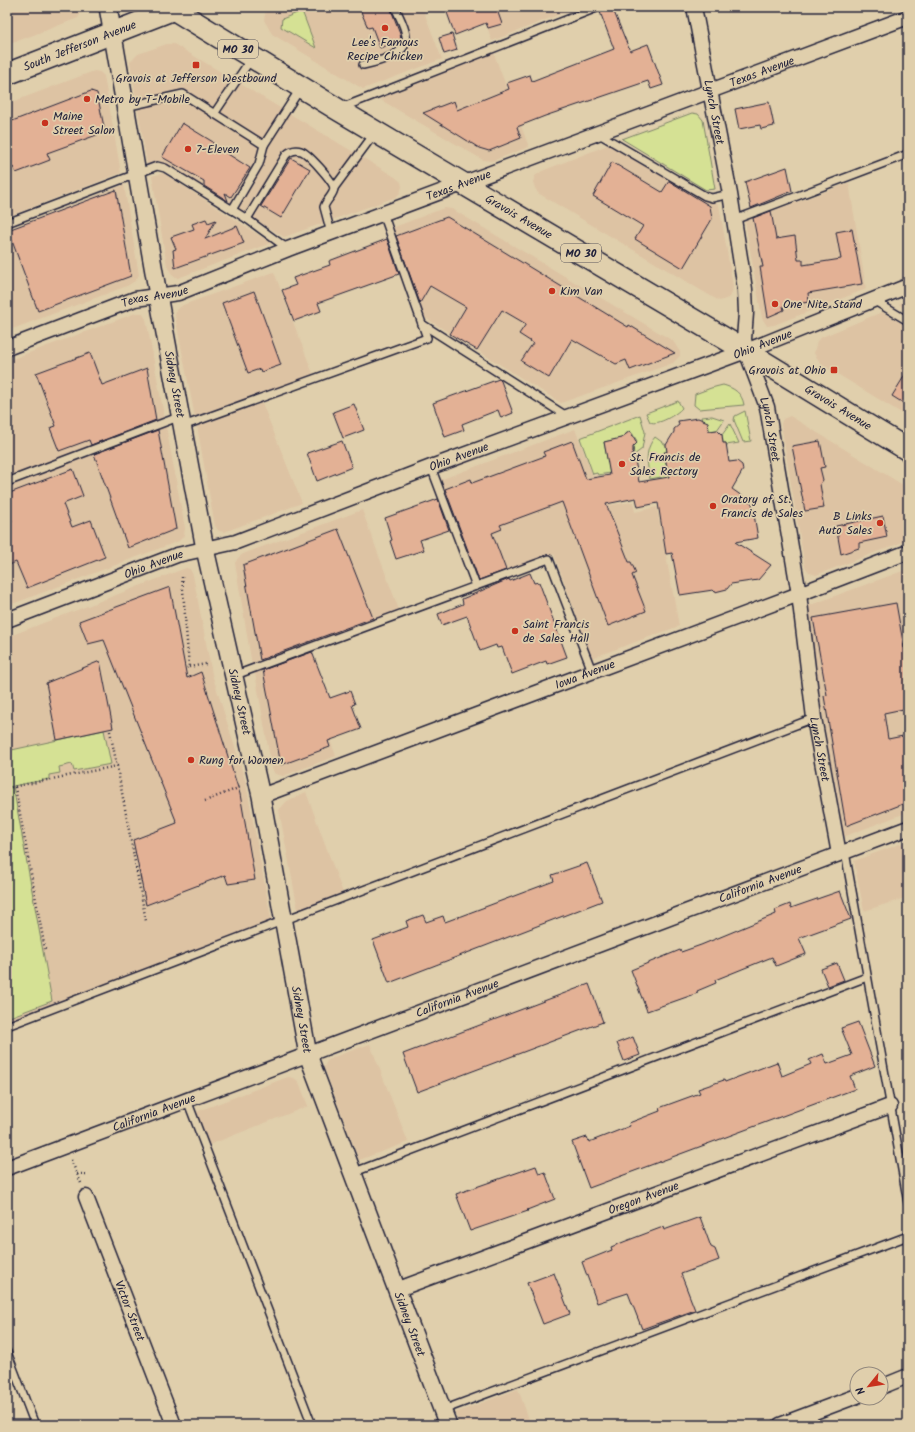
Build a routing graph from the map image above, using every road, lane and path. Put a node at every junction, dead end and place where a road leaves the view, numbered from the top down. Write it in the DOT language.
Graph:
graph roads {
  1 [pos="108,7"];
  2 [pos="395,7"];
  3 [pos="599,7"];
  4 [pos="694,7"];
  5 [pos="172,8"];
  6 [pos="908,16"];
  7 [pos="112,34"];
  8 [pos="252,58"];
  9 [pos="363,65"];
  10 [pos="7,74"];
  11 [pos="301,88"];
  12 [pos="709,91"];
  13 [pos="125,107"];
  14 [pos="337,109"];
  15 [pos="214,114"];
  16 [pos="376,132"];
  17 [pos="599,134"];
  18 [pos="264,145"];
  19 [pos="908,154"];
  20 [pos="137,172"];
  21 [pos="463,183"];
  22 [pos="334,188"];
  23 [pos="730,194"];
  24 [pos="232,210"];
  25 [pos="383,213"];
  26 [pos="247,219"];
  27 [pos="734,220"];
  28 [pos="7,223"];
  29 [pos="330,233"];
  30 [pos="288,249"];
  31 [pos="908,286"];
  32 [pos="158,295"];
  33 [pos="873,300"];
  34 [pos="908,321"];
  35 [pos="422,324"];
  36 [pos="7,348"];
  37 [pos="746,351"];
  38 [pos="569,417"];
  39 [pos="182,421"];
  40 [pos="908,450"];
  41 [pos="431,467"];
  42 [pos="7,482"];
  43 [pos="205,549"];
  44 [pos="908,552"];
  45 [pos="182,577"];
  46 [pos="476,586"];
  47 [pos="799,594"];
  48 [pos="7,620"];
  49 [pos="206,664"];
  50 [pos="592,671"];
  51 [pos="233,676"];
  52 [pos="814,718"];
  53 [pos="110,731"];
  54 [pos="117,766"];
  55 [pos="15,787"];
  56 [pos="241,787"];
  57 [pos="7,788"];
  58 [pos="261,796"];
  59 [pos="205,801"];
  60 [pos="908,828"];
  61 [pos="842,853"];
  62 [pos="146,921"];
  63 [pos="284,921"];
  64 [pos="45,948"];
  65 [pos="867,977"];
  66 [pos="7,1026"];
  67 [pos="308,1055"];
  68 [pos="188,1100"];
  69 [pos="890,1106"];
  70 [pos="66,1146"];
  71 [pos="7,1168"];
  72 [pos="351,1173"];
  73 [pos="77,1174"];
  74 [pos="88,1174"];
  75 [pos="86,1197"];
  76 [pos="908,1203"];
  77 [pos="908,1236"];
  78 [pos="396,1290"];
  79 [pos="7,1352"];
  80 [pos="908,1376"];
  81 [pos="889,1384"];
  82 [pos="849,1399"];
  83 [pos="445,1418"];
  84 [pos="35,1425"];
  85 [pos="174,1425"];
  86 [pos="312,1425"];
  87 [pos="780,1425"];
  1 -- 7 [label="street, Sidney Street"];
  2 -- 9 [label="lane"];
  3 -- 14 [label="lane"];
  4 -- 12 [label="street, Lynch Street"];
  5 -- 7 [label="main road, South Jefferson Avenue"];
  5 -- 8 [label="main road, Gravois Avenue / MO 30"];
  6 -- 12 [label="street, Texas Avenue"];
  7 -- 10 [label="main road, South Jefferson Avenue"];
  7 -- 13 [label="street, Sidney Street"];
  8 -- 11 [label="main road, Gravois Avenue / MO 30"];
  8 -- 15 [label="lane"];
  11 -- 14 [label="main road, Gravois Avenue / MO 30"];
  11 -- 18 [label="lane"];
  12 -- 17 [label="street, Texas Avenue"];
  12 -- 23 [label="street, Lynch Street"];
  13 -- 15 [label="lane"];
  13 -- 20 [label="street, Sidney Street"];
  14 -- 16 [label="main road, Gravois Avenue / MO 30"];
  15 -- 18 [label="lane"];
  16 -- 21 [label="main road, Gravois Avenue / MO 30"];
  16 -- 22 [label="lane"];
  17 -- 21 [label="street, Texas Avenue"];
  17 -- 23 [label="lane"];
  18 -- 24 [label="lane"];
  19 -- 27 [label="lane"];
  20 -- 24 [label="lane"];
  20 -- 28 [label="lane"];
  20 -- 32 [label="street, Sidney Street"];
  21 -- 25 [label="street, Texas Avenue"];
  21 -- 37 [label="main road, Gravois Avenue / MO 30"];
  22 -- 26 [label="lane"];
  22 -- 29 [label="lane"];
  23 -- 27 [label="street, Lynch Street"];
  24 -- 26 [label="lane"];
  25 -- 29 [label="street, Texas Avenue"];
  25 -- 35 [label="lane"];
  26 -- 30 [label="lane"];
  27 -- 37 [label="street, Lynch Street"];
  29 -- 30 [label="street, Texas Avenue"];
  30 -- 32 [label="street, Texas Avenue"];
  31 -- 33 [label="street, Ohio Avenue"];
  32 -- 36 [label="street, Texas Avenue"];
  32 -- 39 [label="street, Sidney Street"];
  33 -- 34 [label="lane"];
  33 -- 37 [label="street, Ohio Avenue"];
  35 -- 38 [label="lane"];
  35 -- 39 [label="lane"];
  37 -- 38 [label="street, Ohio Avenue"];
  37 -- 40 [label="main road, Gravois Avenue / MO 30"];
  37 -- 47 [label="street, Lynch Street"];
  38 -- 41 [label="street, Ohio Avenue"];
  39 -- 42 [label="lane"];
  39 -- 43 [label="street, Sidney Street"];
  41 -- 43 [label="street, Ohio Avenue"];
  41 -- 46 [label="lane"];
  43 -- 48 [label="street, Ohio Avenue"];
  43 -- 51 [label="street, Sidney Street"];
  44 -- 47 [label="street, Iowa Avenue"];
  45 -- 49 [label="path"];
  46 -- 50 [label="lane"];
  46 -- 51 [label="lane"];
  47 -- 50 [label="street, Iowa Avenue"];
  47 -- 52 [label="street, Lynch Street"];
  50 -- 58 [label="street, Iowa Avenue"];
  51 -- 58 [label="street, Sidney Street"];
  52 -- 61 [label="street, Lynch Street"];
  52 -- 63 [label="lane"];
  53 -- 54 [label="path"];
  54 -- 55 [label="path"];
  54 -- 62 [label="path"];
  55 -- 57 [label="path"];
  55 -- 64 [label="path"];
  56 -- 59 [label="path"];
  58 -- 63 [label="street, Sidney Street"];
  60 -- 61 [label="street, California Avenue"];
  61 -- 65 [label="lane"];
  61 -- 67 [label="street, California Avenue"];
  63 -- 66 [label="lane"];
  63 -- 67 [label="street, Sidney Street"];
  65 -- 69 [label="lane"];
  65 -- 72 [label="lane"];
  67 -- 68 [label="street, California Avenue"];
  67 -- 72 [label="street, Sidney Street"];
  68 -- 70 [label="street, California Avenue"];
  68 -- 86 [label="lane"];
  69 -- 76 [label="lane"];
  69 -- 78 [label="street, Oregon Avenue"];
  70 -- 71 [label="street, California Avenue"];
  70 -- 73 [label="path"];
  72 -- 78 [label="street, Sidney Street"];
  73 -- 74 [label="path"];
  73 -- 75 [label="path"];
  75 -- 85 [label="street, Victor Street"];
  77 -- 83 [label="lane"];
  78 -- 83 [label="street, Sidney Street"];
  79 -- 84 [label="lane"];
  80 -- 81 [label="street"];
  82 -- 87 [label="street"];
}
